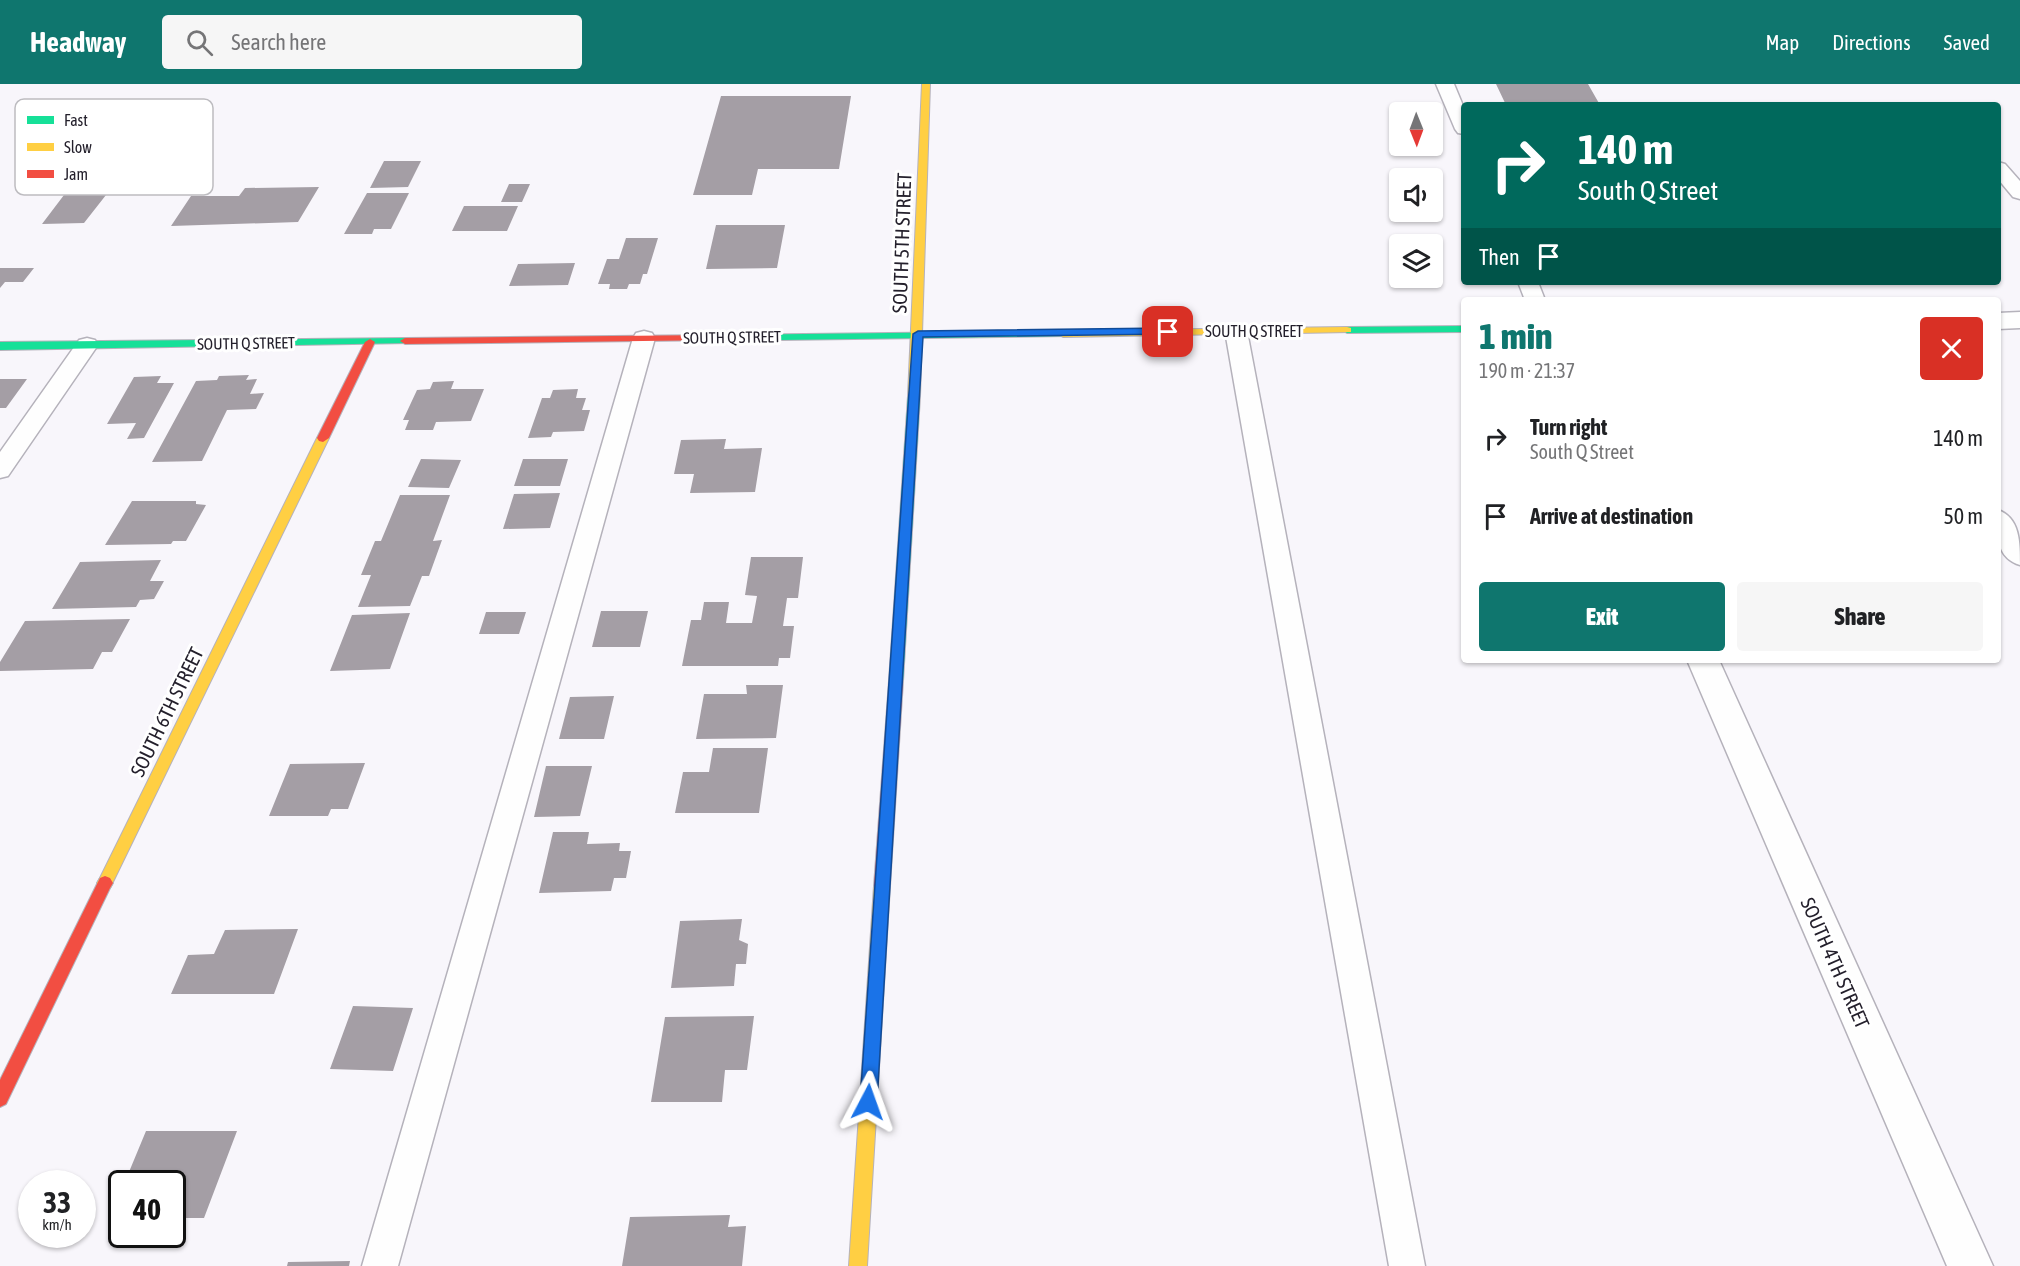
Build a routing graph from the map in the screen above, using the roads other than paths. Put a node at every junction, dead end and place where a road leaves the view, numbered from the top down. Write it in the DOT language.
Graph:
graph roads {
  1 [pos="926,84"];
  2 [pos="1445,84"];
  3 [pos="1461,122"];
  4 [pos="2001,171"];
  5 [pos="2020,193"];
  6 [pos="2020,320"];
  7 [pos="2001,321"];
  8 [pos="1461,329"];
  9 [pos="1236,331"];
  10 [pos="918,334"];
  11 [pos="644,338"];
  12 [pos="370,342"];
  13 [pos="87,345"];
  14 [pos="0,346"];
  15 [pos="0,470"];
  16 [pos="2001,525"];
  17 [pos="2020,553"];
  18 [pos="1704,663"];
  19 [pos="0,1098"];
  20 [pos="381,1266"];
  21 [pos="858,1266"];
  22 [pos="1407,1266"];
  23 [pos="1970,1266"];
  1 -- 10 [label="street, SOUTH 5TH STREET"];
  2 -- 3 [label="lane"];
  4 -- 5 [label="lane"];
  6 -- 7 [label="street"];
  8 -- 9 [label="street, SOUTH Q STREET"];
  9 -- 10 [label="street, SOUTH Q STREET"];
  9 -- 22 [label="lane"];
  10 -- 11 [label="street, SOUTH Q STREET"];
  10 -- 21 [label="street, SOUTH 5TH STREET"];
  11 -- 12 [label="street, SOUTH Q STREET"];
  11 -- 20 [label="lane"];
  12 -- 13 [label="street, SOUTH Q STREET"];
  12 -- 19 [label="street, SOUTH 6TH STREET"];
  13 -- 14 [label="street, SOUTH Q STREET"];
  13 -- 15 [label="lane"];
  16 -- 17 [label="street"];
  18 -- 23 [label="street, SOUTH 4TH STREET"];
}
